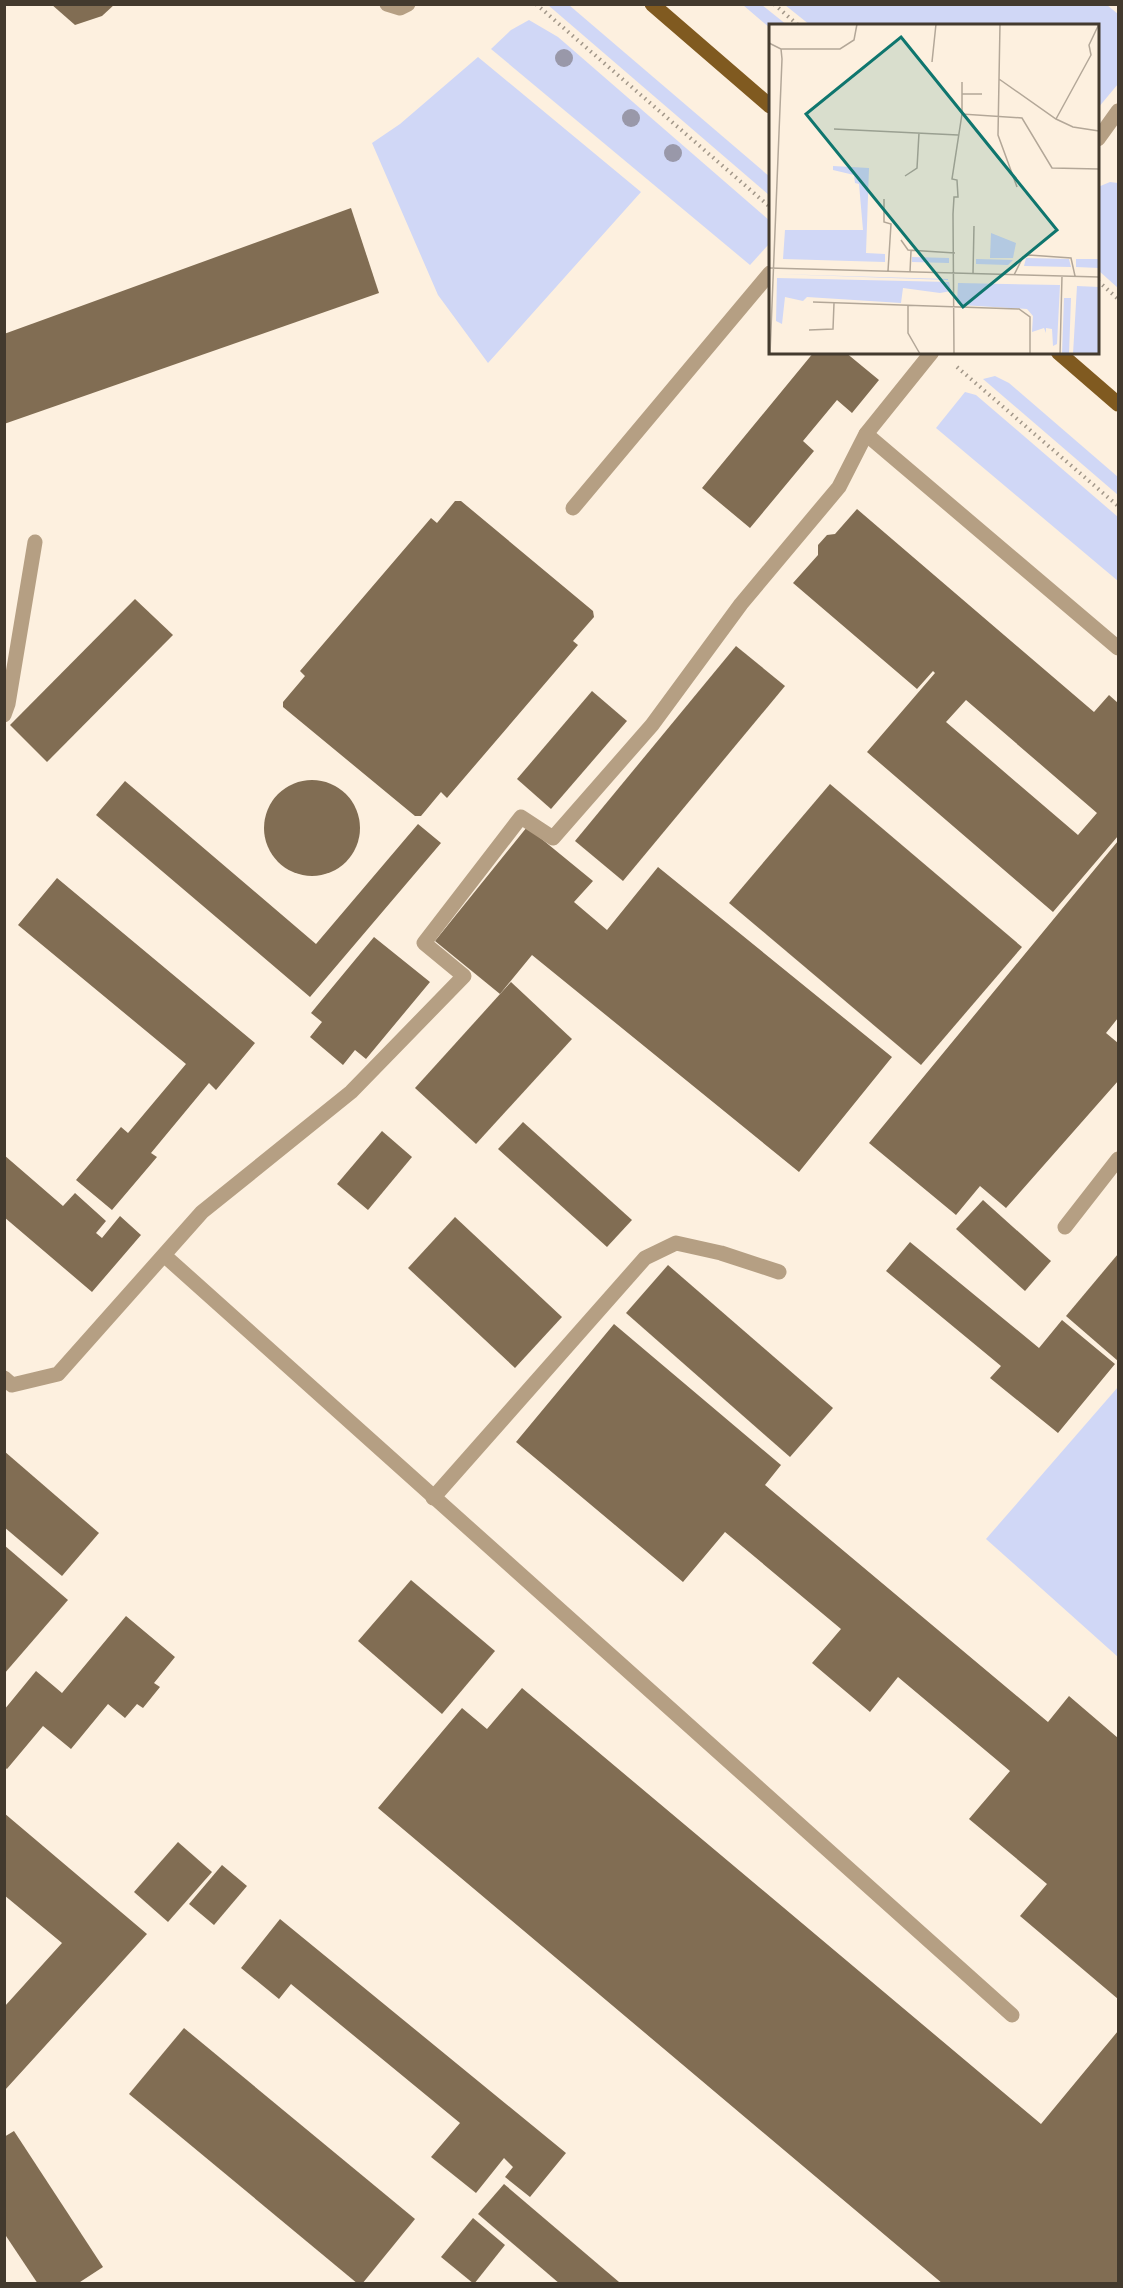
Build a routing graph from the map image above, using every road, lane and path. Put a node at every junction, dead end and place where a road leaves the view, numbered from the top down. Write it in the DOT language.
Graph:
graph roads {
  1 [pos="387,4"];
  2 [pos="408,4"];
  3 [pos="536,4"];
  4 [pos="652,4"];
  5 [pos="774,4"];
  6 [pos="797,24"];
  7 [pos="769,104"];
  8 [pos="1119,111"];
  9 [pos="1099,138"];
  10 [pos="769,205"];
  11 [pos="769,275"];
  12 [pos="1099,282"];
  13 [pos="1119,299"];
  14 [pos="930,354"];
  15 [pos="1060,354"];
  16 [pos="949,360"];
  17 [pos="1119,404"];
  18 [pos="866,434"];
  19 [pos="1119,506"];
  20 [pos="573,508"];
  21 [pos="35,542"];
  22 [pos="1119,648"];
  23 [pos="4,715"];
  24 [pos="1119,1159"];
  25 [pos="1065,1227"];
  26 [pos="165,1256"];
  27 [pos="779,1272"];
  28 [pos="7,1385"];
  29 [pos="433,1498"];
  30 [pos="1012,2016"];
  1 -- 2 [label="street"];
  3 -- 10 [label="path"];
  4 -- 7 [label="main road"];
  5 -- 6 [label="path"];
  8 -- 9 [label="street"];
  11 -- 20 [label="street"];
  12 -- 13 [label="path"];
  14 -- 18 [label="street"];
  15 -- 17 [label="main road"];
  16 -- 19 [label="path"];
  18 -- 22 [label="street"];
  18 -- 26 [label="street"];
  21 -- 23 [label="street"];
  24 -- 25 [label="street"];
  26 -- 28 [label="street"];
  26 -- 29 [label="street"];
  27 -- 29 [label="street"];
  29 -- 30 [label="street"];
}
